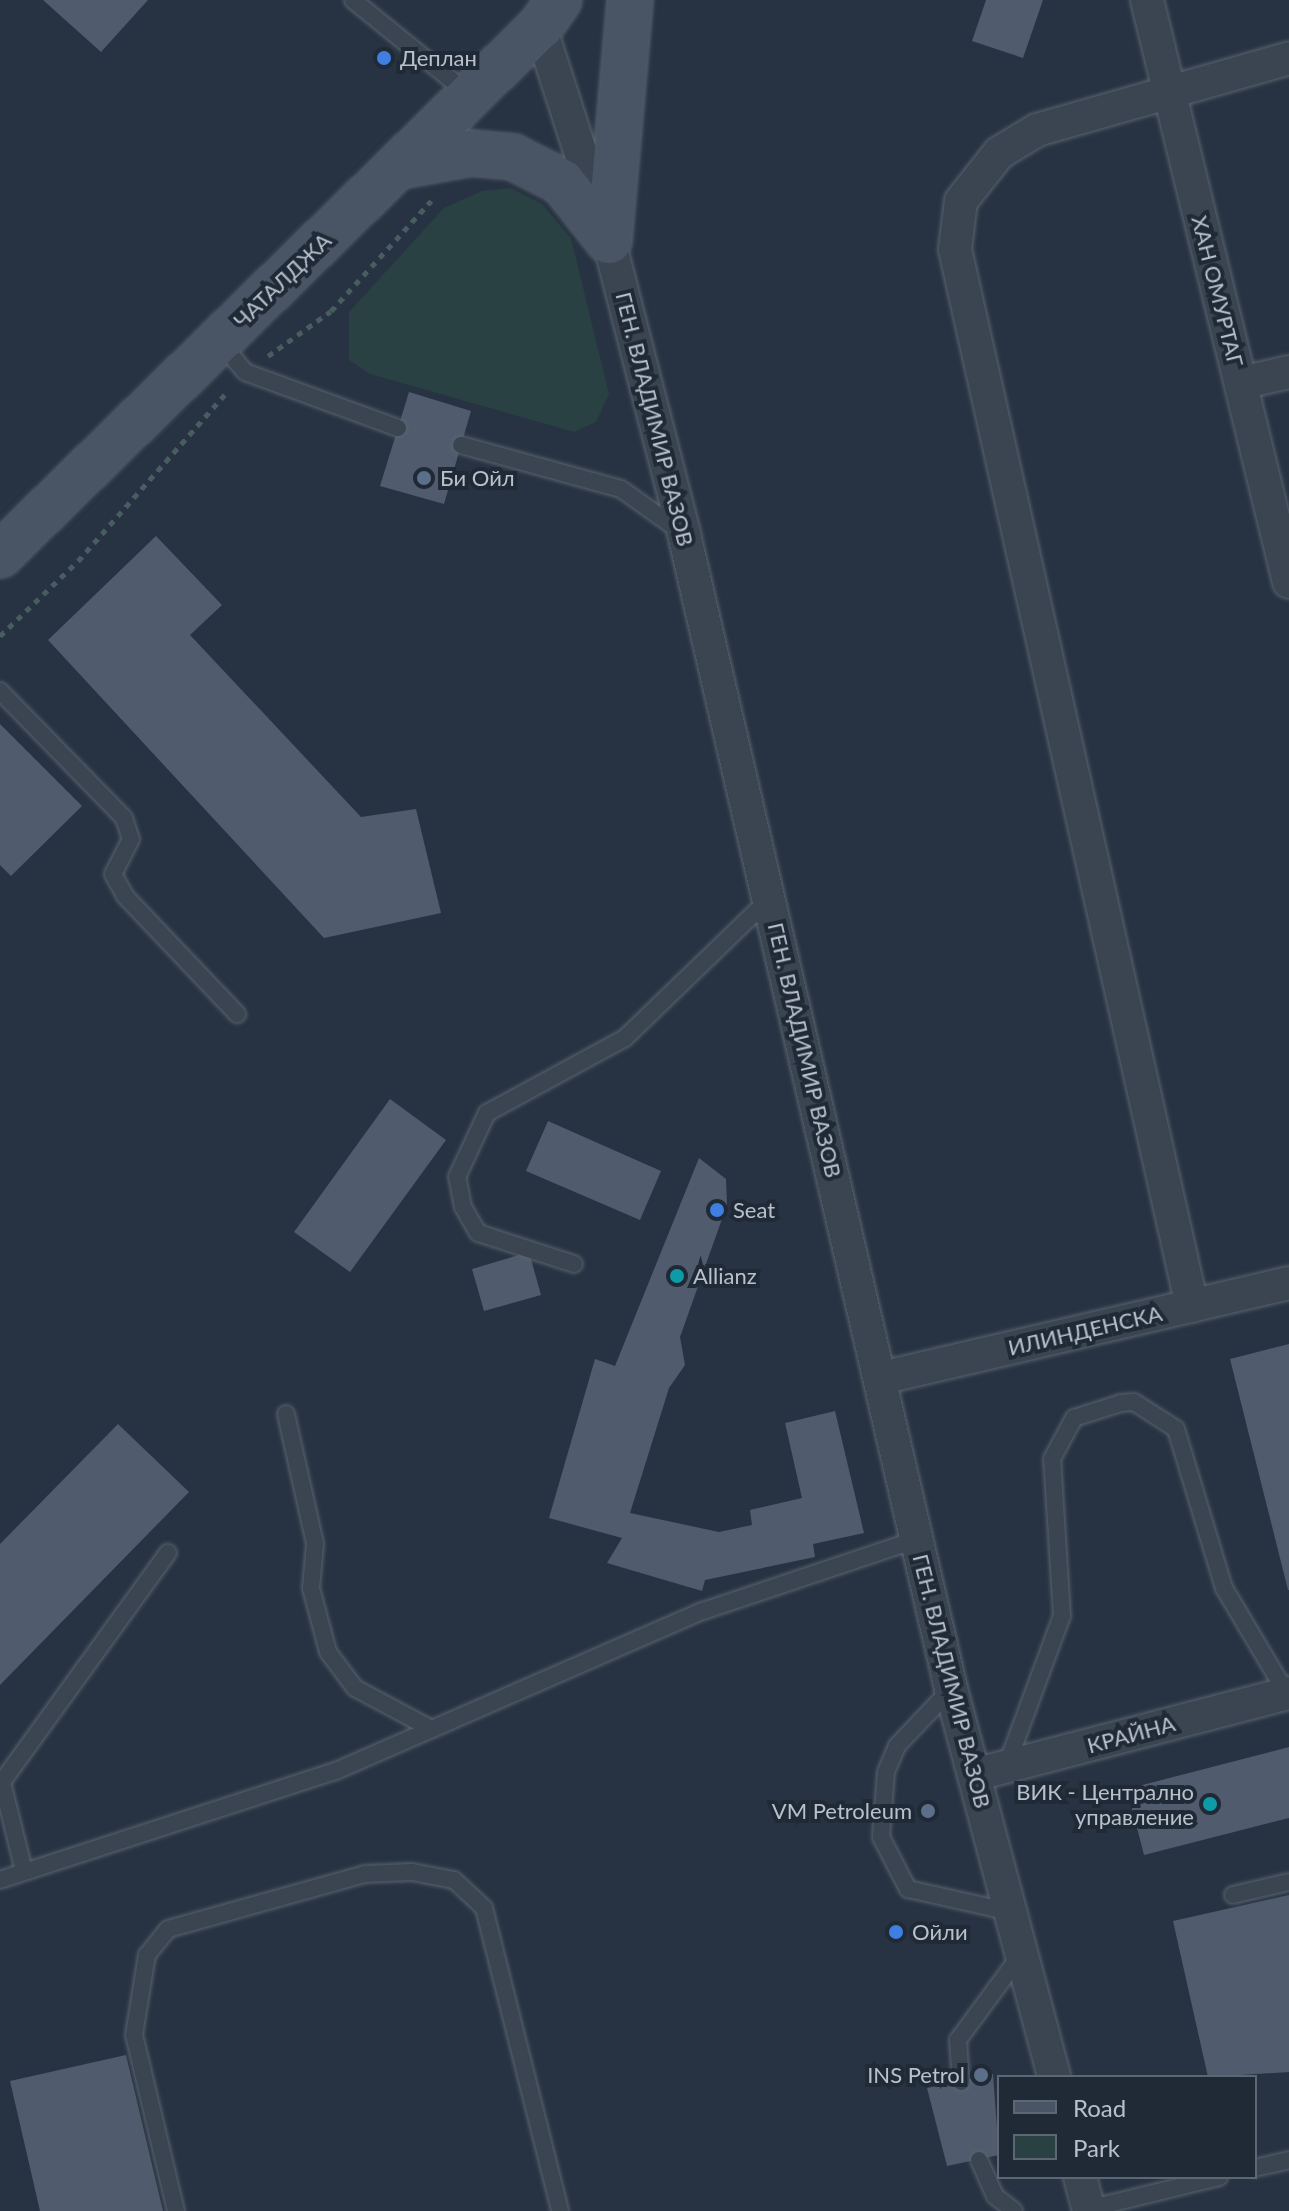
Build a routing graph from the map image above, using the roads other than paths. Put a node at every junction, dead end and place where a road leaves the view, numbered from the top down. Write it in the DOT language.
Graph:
graph roads {
  1 [pos="353,0"];
  2 [pos="630,0"];
  3 [pos="1147,0"];
  4 [pos="550,14"];
  5 [pos="1289,58"];
  6 [pos="1166,89"];
  7 [pos="471,95"];
  8 [pos="399,166"];
  9 [pos="609,241"];
  10 [pos="232,356"];
  11 [pos="1289,372"];
  12 [pos="1241,383"];
  13 [pos="398,428"];
  14 [pos="461,445"];
  15 [pos="684,534"];
  16 [pos="0,555"];
  17 [pos="1289,582"];
  18 [pos="0,691"];
  19 [pos="770,899"];
  20 [pos="237,1014"];
  21 [pos="574,1264"];
  22 [pos="1289,1283"];
  23 [pos="1192,1306"];
  24 [pos="881,1378"];
  25 [pos="286,1414"];
  26 [pos="918,1539"];
  27 [pos="168,1553"];
  28 [pos="951,1689"];
  29 [pos="1288,1694"];
  30 [pos="426,1726"];
  31 [pos="1006,1767"];
  32 [pos="974,1775"];
  33 [pos="23,1867"];
  34 [pos="0,1880"];
  35 [pos="1289,1882"];
  36 [pos="1233,1895"];
  37 [pos="1011,1912"];
  38 [pos="1021,1954"];
  39 [pos="1053,2075"];
  40 [pos="961,2082"];
  41 [pos="979,2160"];
  42 [pos="1289,2160"];
  43 [pos="1257,2168"];
  44 [pos="1081,2179"];
  45 [pos="1211,2179"];
  46 [pos="1089,2210"];
  47 [pos="176,2211"];
  48 [pos="560,2211"];
  49 [pos="1014,2211"];
  1 -- 7 [label="lane"];
  2 -- 9 [label="main road"];
  3 -- 6 [label="street, ХАН ОМУРТАГ"];
  4 -- 7 [label="main road, ЧАТАЛДЖА"];
  4 -- 9 [label="street, ГЕН. ВЛАДИМИР ВАЗОВ"];
  5 -- 6 [label="street"];
  6 -- 12 [label="street, ХАН ОМУРТАГ"];
  6 -- 23 [label="street"];
  7 -- 8 [label="main road, ЧАТАЛДЖА"];
  8 -- 9 [label="main road"];
  8 -- 10 [label="main road, ЧАТАЛДЖА"];
  9 -- 15 [label="street, ГЕН. ВЛАДИМИР ВАЗОВ"];
  10 -- 13 [label="lane"];
  10 -- 16 [label="main road, ЧАТАЛДЖА"];
  11 -- 12 [label="street"];
  12 -- 17 [label="street, ХАН ОМУРТАГ"];
  14 -- 15 [label="lane"];
  15 -- 19 [label="street, ГЕН. ВЛАДИМИР ВАЗОВ"];
  18 -- 20 [label="lane"];
  19 -- 21 [label="lane"];
  19 -- 24 [label="street, ГЕН. ВЛАДИМИР ВАЗОВ"];
  22 -- 23 [label="street, ИЛИНДЕНСКА"];
  23 -- 24 [label="street, ИЛИНДЕНСКА"];
  24 -- 26 [label="street, ГЕН. ВЛАДИМИР ВАЗОВ"];
  25 -- 30 [label="lane"];
  26 -- 28 [label="street, ГЕН. ВЛАДИМИР ВАЗОВ"];
  26 -- 30 [label="lane"];
  27 -- 33 [label="lane"];
  28 -- 32 [label="street, ГЕН. ВЛАДИМИР ВАЗОВ"];
  28 -- 37 [label="lane"];
  29 -- 31 [label="street, КРАЙНА"];
  29 -- 31 [label="lane"];
  30 -- 33 [label="lane"];
  31 -- 32 [label="street, КРАЙНА"];
  32 -- 37 [label="street, ГЕН. ВЛАДИМИР ВАЗОВ"];
  33 -- 34 [label="lane"];
  35 -- 36 [label="lane"];
  37 -- 38 [label="street, ГЕН. ВЛАДИМИР ВАЗОВ"];
  38 -- 39 [label="street, ГЕН. ВЛАДИМИР ВАЗОВ"];
  38 -- 40 [label="lane"];
  41 -- 49 [label="lane"];
  42 -- 43 [label="lane"];
  44 -- 46 [label="street"];
  45 -- 46 [label="lane"];
  47 -- 48 [label="lane"];
}
